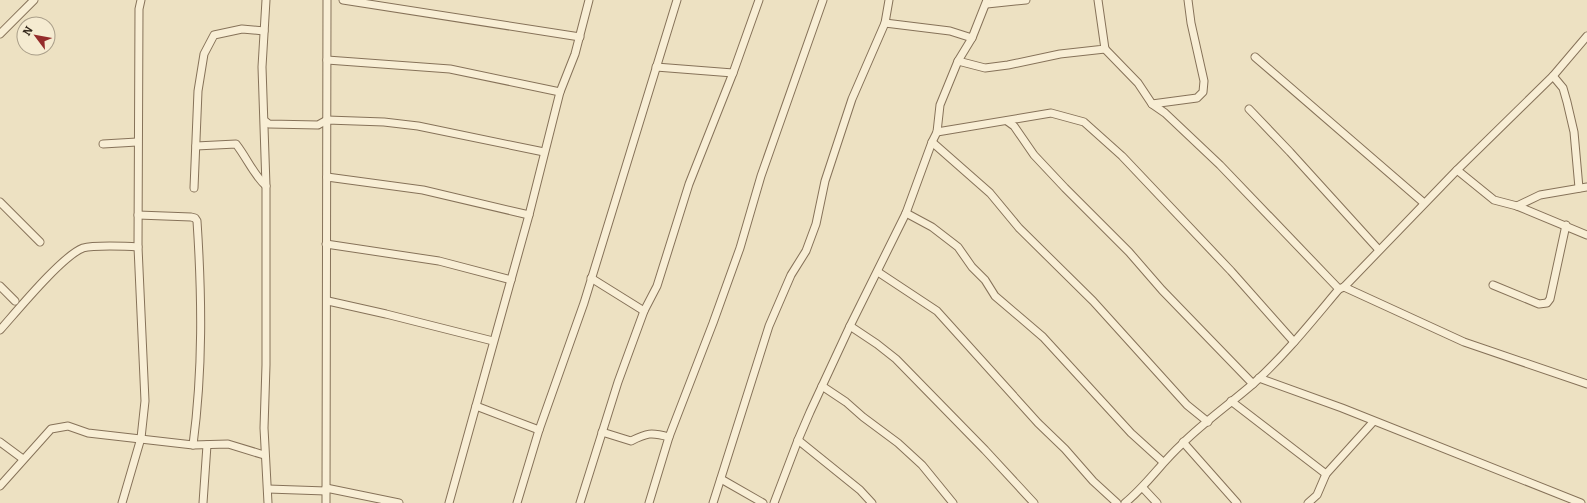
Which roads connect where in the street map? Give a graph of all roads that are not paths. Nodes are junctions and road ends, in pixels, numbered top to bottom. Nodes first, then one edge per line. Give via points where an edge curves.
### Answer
1 (34, 0) edge
2 (141, 0) edge
3 (266, 0) edge
4 (327, 0) edge
5 (343, 0) edge
6 (589, 0) edge
7 (677, 0) edge
8 (759, 0) edge
9 (823, 0) edge
10 (889, 0) edge
11 (1026, 0) edge
12 (1098, 0) edge
13 (1188, 0) edge
14 (987, 2) edge
15 (885, 23) junction
16 (264, 31) junction
17 (0, 34) edge
18 (1587, 36) edge
19 (580, 37) junction
20 (972, 38) junction
21 (1105, 48) junction
22 (1255, 57) dead end
23 (327, 60) junction
24 (958, 61) junction
25 (656, 68) junction
26 (733, 73) junction
27 (1553, 76) junction
28 (560, 92) junction
29 (1152, 104) junction
30 (1249, 110) dead end
31 (265, 120) junction
32 (327, 120) junction
33 (1007, 121) junction
34 (937, 132) junction
35 (137, 142) junction
36 (932, 142) junction
37 (103, 144) dead end
38 (196, 146) junction
39 (544, 152) junction
40 (1457, 170) junction
41 (327, 177) junction
42 (266, 186) junction
43 (194, 188) dead end
44 (1583, 188) edge
45 (0, 202) edge
46 (1424, 203) junction
47 (1517, 206) junction
48 (906, 213) junction
49 (138, 215) junction
50 (529, 215) junction
51 (1566, 226) junction
52 (1587, 235) edge
53 (40, 242) dead end
54 (326, 244) junction
55 (138, 246) junction
56 (1379, 250) junction
57 (878, 272) junction
58 (591, 278) junction
59 (511, 280) junction
60 (1493, 285) dead end
61 (0, 286) edge
62 (1342, 288) junction
63 (328, 301) junction
64 (15, 302) dead end
65 (644, 311) junction
66 (850, 326) junction
67 (0, 330) edge
68 (493, 341) junction
69 (1294, 342) junction
70 (1259, 378) junction
71 (1253, 384) junction
72 (1587, 384) edge
73 (822, 386) junction
74 (1231, 401) junction
75 (476, 406) junction
76 (1208, 422) junction
77 (1373, 422) junction
78 (539, 430) junction
79 (602, 432) junction
80 (669, 437) junction
81 (141, 438) junction
82 (798, 440) junction
83 (0, 442) edge
84 (1183, 442) junction
85 (207, 444) junction
86 (193, 445) junction
87 (264, 455) junction
88 (23, 459) junction
89 (1163, 462) junction
90 (1326, 474) junction
91 (721, 478) junction
92 (0, 486) edge
93 (268, 488) junction
94 (1143, 488) junction
95 (326, 490) junction
96 (122, 503) edge
97 (203, 503) edge
98 (268, 503) edge
99 (326, 503) edge
100 (399, 503) edge
101 (449, 503) edge
102 (517, 503) edge
103 (580, 503) edge
104 (649, 503) edge
105 (713, 503) edge
106 (763, 503) edge
107 (774, 503) edge
108 (872, 503) edge
109 (953, 503) edge
110 (1034, 503) edge
111 (1117, 503) edge
112 (1125, 503) edge
113 (1157, 503) edge
114 (1237, 503) edge
115 (1308, 503) edge
116 (1581, 503) edge

1 - 17 street
2 - 35 street
3 - 16 street
4 - 23 street
5 - 19 street
6 - 19 street
7 - 25 street
8 - 26 street
9 - 80 street via 761,176 734,263
10 - 15 street
11 - 14 street
12 - 21 street
13 - 29 street via 1204,81 1203,92 1198,98
14 - 20 street
15 - 20 street via 950,31
15 - 91 street via 852,99 806,251 791,275 769,326
16 - 31 street via 262,67
16 - 38 street via 242,29 214,35 204,54 200,77
18 - 27 street
19 - 28 street
20 - 24 street
21 - 24 street via 985,68
21 - 29 street via 1138,83
22 - 46 street
23 - 28 street via 450,69
23 - 32 street
24 - 34 street via 940,105
25 - 26 street
25 - 58 street
26 - 65 street via 689,184 657,286
27 - 40 street
27 - 44 street via 1563,88 1567,102
28 - 39 street
29 - 62 street via 1220,165
30 - 56 street
31 - 32 street via 269,124 318,125
31 - 42 street
32 - 39 street via 418,126
32 - 41 street
33 - 34 street
33 - 69 street via 1051,113 1084,122 1122,156
33 - 71 street via 1014,126 1034,155
34 - 36 street
35 - 37 street
35 - 49 street
36 - 48 street
36 - 76 street via 990,193 1019,228 1093,301 1187,405
38 - 42 street via 236,144 256,176
38 - 43 street
39 - 50 street
40 - 46 street
40 - 47 street via 1494,200
41 - 50 street via 423,190
41 - 54 street
42 - 87 street
44 - 47 street via 1540,195
45 - 53 street
46 - 56 street
47 - 51 street
48 - 57 street
48 - 89 street via 932,227 958,247 996,296 1043,337 1131,433
49 - 55 street
49 - 86 street via 191,217 197,221 202,327
50 - 59 street
51 - 52 street
51 - 60 street via 1547,303 1539,304
54 - 59 street via 439,261
54 - 63 street
55 - 67 street via 83,248 68,257
55 - 81 street via 145,402
56 - 62 street
57 - 66 street
57 - 111 street via 937,311 1038,423
58 - 65 street
58 - 78 street
59 - 68 street
61 - 64 street
62 - 69 street
62 - 72 street via 1464,342
63 - 68 street
63 - 95 street
65 - 79 street
66 - 73 street
66 - 110 street via 896,359 986,450
68 - 75 street
69 - 70 street
70 - 71 street
70 - 77 street
71 - 74 street
73 - 82 street
73 - 109 street via 898,442 922,465
74 - 76 street
74 - 90 street
75 - 78 street
75 - 101 street
76 - 84 street
77 - 90 street
77 - 116 street
78 - 102 street
79 - 80 street via 631,441 638,436 652,433
79 - 103 street
80 - 104 street
81 - 86 street
81 - 88 street via 88,433 68,426 52,429
81 - 96 street
82 - 107 street
82 - 108 street via 860,490
83 - 88 street
84 - 89 street
84 - 114 street
85 - 86 street
85 - 87 street via 228,444
85 - 97 street
87 - 93 street
88 - 92 street
89 - 94 street
90 - 115 street via 1317,494
91 - 105 street
91 - 106 street
93 - 95 street
93 - 98 street
94 - 112 street
94 - 113 street
95 - 99 street
95 - 100 street

